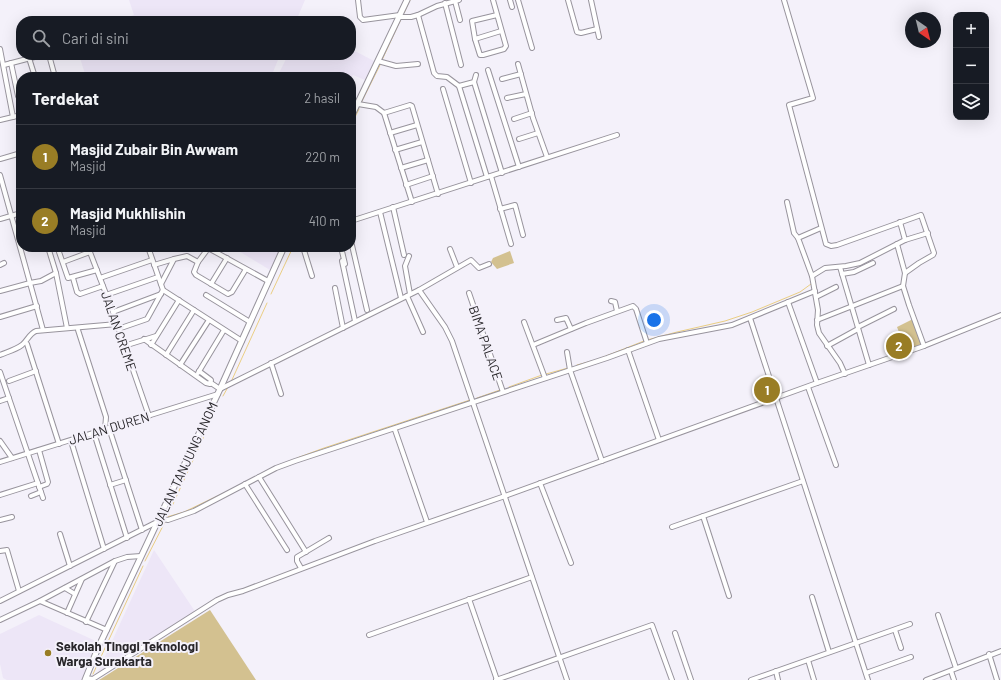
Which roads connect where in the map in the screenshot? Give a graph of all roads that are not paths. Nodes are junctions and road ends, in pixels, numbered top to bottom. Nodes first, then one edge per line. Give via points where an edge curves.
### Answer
1 (358, 0) edge
2 (407, 0) edge
3 (457, 0) edge
4 (493, 0) edge
5 (510, 0) edge
6 (518, 0) edge
7 (568, 0) edge
8 (591, 0) edge
9 (784, 0) edge
10 (445, 3) junction
11 (512, 8) dead end
12 (418, 15) junction
13 (497, 15) junction
14 (400, 16) junction
15 (460, 20) dead end
16 (597, 29) junction
17 (501, 31) junction
18 (599, 37) dead end
19 (475, 39) junction
20 (532, 48) dead end
21 (0, 49) edge
22 (22, 60) edge
23 (30, 60) edge
24 (50, 60) edge
25 (378, 61) junction
26 (11, 63) junction
27 (418, 64) dead end
28 (518, 64) dead end
29 (4, 65) junction
30 (461, 65) dead end
31 (488, 70) dead end
32 (33, 72) edge
33 (53, 72) edge
34 (521, 74) junction
35 (476, 75) dead end
36 (502, 79) dead end
37 (474, 82) junction
38 (459, 86) junction
39 (16, 87) edge
40 (443, 89) dead end
41 (526, 94) junction
42 (507, 98) dead end
43 (358, 104) junction
44 (356, 108) edge
45 (384, 113) junction
46 (532, 113) junction
47 (16, 116) edge
48 (13, 117) junction
49 (514, 119) dead end
50 (0, 120) edge
51 (417, 125) junction
52 (390, 133) junction
53 (538, 133) junction
54 (617, 135) dead end
55 (519, 139) dead end
56 (422, 142) junction
57 (395, 150) junction
58 (16, 154) edge
59 (547, 157) junction
60 (0, 159) edge
61 (428, 160) junction
62 (519, 167) junction
63 (400, 168) junction
64 (502, 173) junction
65 (0, 175) edge
66 (433, 176) junction
67 (489, 177) junction
68 (471, 182) junction
69 (406, 185) junction
70 (438, 194) junction
71 (412, 202) junction
72 (787, 202) dead end
73 (393, 207) junction
74 (500, 209) junction
75 (380, 212) junction
76 (16, 215) edge
77 (12, 216) junction
78 (0, 219) edge
79 (356, 219) edge
80 (900, 222) junction
81 (821, 228) junction
82 (16, 230) edge
83 (928, 233) junction
84 (523, 235) dead end
85 (798, 238) junction
86 (905, 240) junction
87 (511, 244) dead end
88 (897, 244) junction
89 (450, 250) dead end
90 (22, 252) edge
91 (50, 252) edge
92 (59, 252) edge
93 (90, 252) joint
94 (150, 252) edge
95 (206, 252) edge
96 (214, 252) edge
97 (282, 252) edge
98 (305, 252) edge
99 (342, 252) edge
100 (354, 252) edge
101 (404, 255) dead end
102 (409, 256) dead end
103 (227, 258) junction
104 (174, 259) junction
105 (63, 262) junction
106 (153, 262) junction
107 (198, 262) junction
108 (873, 263) dead end
109 (489, 264) dead end
110 (457, 267) junction
111 (840, 267) junction
112 (246, 269) junction
113 (97, 270) junction
114 (56, 273) junction
115 (905, 273) junction
116 (842, 274) junction
117 (312, 276) dead end
118 (812, 276) junction
119 (158, 277) junction
120 (72, 278) junction
121 (100, 278) junction
122 (268, 281) junction
123 (30, 283) junction
124 (161, 284) junction
125 (211, 284) junction
126 (103, 286) junction
127 (904, 286) junction
128 (836, 287) dead end
129 (336, 288) dead end
130 (419, 290) junction
131 (0, 291) edge
132 (815, 291) junction
133 (162, 292) junction
134 (470, 293) dead end
135 (106, 294) junction
136 (206, 295) dead end
137 (409, 295) junction
138 (816, 297) junction
139 (401, 298) junction
140 (179, 300) junction
141 (611, 301) dead end
142 (788, 302) junction
143 (37, 306) junction
144 (852, 306) junction
145 (894, 309) dead end
146 (194, 310) junction
147 (367, 310) dead end
148 (617, 311) junction
149 (113, 312) junction
150 (1001, 314) edge
151 (0, 317) edge
152 (750, 318) junction
153 (209, 320) junction
154 (557, 320) dead end
155 (817, 320) junction
156 (355, 321) junction
157 (250, 322) junction
158 (524, 322) dead end
159 (118, 327) junction
160 (67, 328) junction
161 (343, 328) junction
162 (858, 328) junction
163 (571, 329) junction
164 (43, 330) junction
165 (78, 330) dead end
166 (224, 330) junction
167 (423, 332) dead end
168 (156, 336) junction
169 (144, 339) junction
170 (242, 341) junction
171 (647, 341) junction
172 (27, 344) dead end
173 (151, 345) junction
174 (533, 345) junction
175 (124, 346) junction
176 (827, 346) junction
177 (924, 346) junction
178 (628, 350) junction
179 (567, 352) dead end
180 (0, 355) edge
181 (166, 355) junction
182 (271, 363) junction
183 (180, 365) junction
184 (869, 365) junction
185 (570, 370) junction
186 (36, 371) junction
187 (199, 371) junction
188 (0, 372) edge
189 (845, 374) junction
190 (196, 376) junction
191 (545, 378) junction
192 (10, 380) dead end
193 (211, 383) junction
194 (817, 383) junction
195 (808, 386) junction
196 (219, 392) junction
197 (503, 392) junction
198 (281, 394) dead end
199 (9, 398) junction
200 (776, 398) junction
201 (0, 401) edge
202 (473, 402) junction
203 (148, 416) junction
204 (107, 429) junction
205 (395, 430) dead end
206 (94, 433) junction
207 (659, 440) junction
208 (0, 441) edge
209 (71, 441) junction
210 (58, 444) junction
211 (39, 450) junction
212 (28, 454) junction
213 (12, 458) junction
214 (602, 461) junction
215 (0, 462) edge
216 (836, 465) dead end
217 (259, 477) junction
218 (126, 480) junction
219 (803, 481) junction
220 (540, 483) junction
221 (245, 484) junction
222 (38, 485) junction
223 (110, 485) junction
224 (41, 492) junction
225 (0, 495) edge
226 (31, 496) dead end
227 (505, 496) junction
228 (43, 498) dead end
229 (703, 516) junction
230 (12, 517) dead end
231 (0, 520) edge
232 (161, 521) junction
233 (427, 522) junction
234 (672, 527) dead end
235 (142, 530) junction
236 (60, 534) dead end
237 (127, 538) junction
238 (329, 538) dead end
239 (104, 549) junction
240 (287, 550) dead end
241 (0, 551) edge
242 (306, 552) junction
243 (141, 556) junction
244 (114, 561) junction
245 (571, 563) dead end
246 (70, 566) junction
247 (301, 568) junction
248 (532, 577) junction
249 (82, 579) junction
250 (65, 588) junction
251 (19, 591) junction
252 (75, 594) junction
253 (729, 596) dead end
254 (812, 597) dead end
255 (469, 600) junction
256 (0, 601) edge
257 (40, 601) junction
258 (67, 613) junction
259 (938, 615) dead end
260 (0, 620) edge
261 (86, 622) junction
262 (910, 624) dead end
263 (107, 630) junction
264 (895, 630) junction
265 (675, 633) dead end
266 (369, 635) dead end
267 (856, 643) junction
268 (901, 648) dead end
269 (1001, 651) edge
270 (829, 652) junction
271 (989, 654) junction
272 (560, 657) junction
273 (911, 657) dead end
274 (808, 660) junction
275 (956, 668) junction
276 (776, 671) junction
277 (951, 671) junction
278 (866, 673) junction
279 (86, 679) edge
280 (497, 680) edge
281 (567, 680) edge
282 (672, 680) edge
283 (691, 680) edge
284 (751, 680) edge
285 (778, 680) edge
286 (814, 680) edge
287 (868, 680) edge
288 (926, 680) edge
289 (954, 680) edge
290 (997, 680) edge

1 - 14 street via 360,17 363,20
2 - 14 main road
3 - 10 street
3 - 15 street
4 - 13 street
5 - 11 street
6 - 20 street
7 - 16 street via 577,32
8 - 16 street
9 - 81 street via 813,98 789,105
10 - 12 street
10 - 30 street
12 - 14 street
12 - 38 street via 434,73 447,77
13 - 17 street
13 - 19 street via 473,21
14 - 25 main road
16 - 18 street
17 - 19 street
17 - 19 street via 505,48 483,55 480,55
21 - 29 street
22 - 26 street
23 - 32 street
24 - 33 street
25 - 27 street via 396,66
25 - 43 main road
26 - 29 street
26 - 39 street
28 - 34 street
29 - 48 street
31 - 62 street
34 - 36 street
34 - 41 street
35 - 37 street
37 - 38 street
37 - 64 street
38 - 67 street
40 - 68 street
41 - 42 street
41 - 46 street
43 - 44 main road
43 - 45 street via 376,107
45 - 51 street via 411,105
45 - 52 street
46 - 49 street
46 - 53 street
47 - 48 street
48 - 50 street
51 - 52 street
51 - 56 street
52 - 57 street
53 - 55 street
53 - 59 street
54 - 59 street
56 - 57 street
56 - 61 street
57 - 63 street
58 - 60 street
59 - 62 street
61 - 63 street
61 - 66 street
62 - 64 street
63 - 69 street
64 - 67 street
65 - 77 street
66 - 69 street
66 - 70 street
67 - 68 street
67 - 74 street
68 - 70 street
69 - 71 street
70 - 71 street
71 - 73 street
72 - 85 street via 794,233
73 - 75 street
73 - 101 street
74 - 84 street via 515,205
74 - 87 street
75 - 79 street
75 - 139 street
76 - 77 street
77 - 78 street
77 - 82 street
80 - 81 street via 831,246 826,244
80 - 83 street via 921,214
80 - 86 street
81 - 85 street
83 - 86 street
83 - 115 street via 934,254
85 - 118 street
86 - 88 street
88 - 111 street via 860,263
88 - 115 street
89 - 110 street
90 - 123 street
91 - 114 street
92 - 105 street
93 - 105 street
93 - 113 street, JALAN CREME
94 - 106 street
95 - 107 street
96 - 103 street
97 - 122 main road, JALAN TANJUNG ANOM
98 - 117 street
99 - 156 street
100 - 147 street
102 - 137 street via 405,266
103 - 112 street
103 - 125 street
104 - 106 street
104 - 107 street via 187,256
104 - 124 street
105 - 120 street via 68,278
106 - 119 street
106 - 121 street
107 - 125 street via 194,274
108 - 116 street via 854,272
109 - 110 street, JALAN DUREN via 479,268 471,260
110 - 130 street, JALAN DUREN
111 - 116 street
111 - 118 street via 825,268
112 - 122 street
112 - 125 street via 230,294
113 - 120 street
113 - 121 street, JALAN CREME
114 - 123 street via 41,281
114 - 160 street
115 - 127 street
116 - 144 street
118 - 132 street
119 - 124 street
119 - 135 street
120 - 126 street via 80,294
121 - 126 street, JALAN CREME
122 - 157 main road, JALAN TANJUNG ANOM
123 - 131 street
123 - 143 street
124 - 133 street
126 - 135 street, JALAN CREME
127 - 144 street
127 - 177 street
128 - 138 street
129 - 161 street
130 - 137 street, JALAN DUREN
130 - 202 street via 449,334
132 - 138 street
132 - 142 street
133 - 140 street
133 - 149 street
133 - 159 street via 147,319
134 - 197 street, BIMA PALACE
135 - 149 street, JALAN CREME
136 - 157 street
137 - 139 street, JALAN DUREN
137 - 167 street
138 - 155 street
139 - 156 street, JALAN DUREN
140 - 146 street
140 - 168 street
141 - 148 street via 615,302
142 - 152 street
142 - 194 street
143 - 151 street
143 - 164 street
144 - 155 street
144 - 162 street
145 - 162 street
146 - 153 street
146 - 181 street
148 - 163 street
148 - 171 street via 635,306
149 - 159 street, JALAN CREME
150 - 177 street
152 - 171 street via 732,325
152 - 200 street
153 - 166 street
153 - 183 street
154 - 163 street via 566,318
155 - 176 street via 819,333
156 - 161 street, JALAN DUREN
157 - 170 main road, JALAN TANJUNG ANOM
158 - 174 street
159 - 160 street
159 - 175 street, JALAN CREME
160 - 164 street
161 - 182 street, JALAN DUREN
162 - 176 street
162 - 184 street
163 - 174 street
164 - 180 street via 30,334 20,346
165 - 204 street via 106,417
166 - 170 street
166 - 187 street
168 - 169 street
168 - 173 street
169 - 173 street
169 - 175 street
170 - 196 main road, JALAN TANJUNG ANOM
171 - 178 street
172 - 186 street
173 - 181 street
174 - 191 street
175 - 203 street, JALAN CREME
176 - 189 street
177 - 184 street
178 - 185 street
178 - 207 street
179 - 185 street
181 - 183 street
182 - 196 street, JALAN DUREN
182 - 198 street
183 - 190 street
184 - 189 street
185 - 191 street
185 - 214 street
186 - 192 street
186 - 210 street
187 - 190 street
187 - 193 street via 210,378
188 - 199 street
189 - 194 street
190 - 193 street via 208,384
191 - 197 street
193 - 196 street
194 - 195 street
195 - 200 street
195 - 216 street
196 - 203 street, JALAN DUREN
196 - 232 main road, JALAN TANJUNG ANOM
197 - 202 street
199 - 201 street
199 - 212 street
200 - 207 street
200 - 219 street
202 - 217 street via 295,461
202 - 227 street
203 - 204 street, JALAN DUREN
204 - 206 street, JALAN DUREN
204 - 218 street
205 - 233 street
206 - 209 street, JALAN DUREN
206 - 223 street
207 - 214 street
208 - 213 street
209 - 210 street, JALAN DUREN
209 - 239 street
210 - 211 street, JALAN DUREN
211 - 212 street, JALAN DUREN
211 - 222 street via 48,482
212 - 213 street, JALAN DUREN
212 - 222 street
213 - 215 street, JALAN DUREN
214 - 220 street
217 - 221 street
217 - 242 street
218 - 223 street
218 - 235 street
219 - 229 street
219 - 267 street
220 - 227 street
220 - 245 street
221 - 232 street via 194,511
221 - 240 street
222 - 224 street
222 - 225 street
223 - 237 street
224 - 226 street
224 - 228 street
227 - 233 street
227 - 248 street
229 - 234 street
229 - 253 street
230 - 231 street
232 - 235 street
232 - 243 main road, JALAN TANJUNG ANOM
233 - 247 street
235 - 237 street
236 - 246 street
237 - 239 street
238 - 242 street
239 - 246 street
241 - 251 street via 7,550
242 - 247 street via 296,559
243 - 244 street
243 - 263 main road, JALAN TANJUNG ANOM
244 - 249 street
244 - 261 street
246 - 251 street
247 - 279 street via 228,594 93,679
248 - 255 street
248 - 272 street
249 - 250 street
249 - 252 street
250 - 252 street
250 - 257 street
251 - 256 street
252 - 258 street
254 - 270 street
255 - 266 street
255 - 280 street
257 - 258 street
257 - 260 street
258 - 261 street
259 - 275 street
261 - 263 street
262 - 264 street
263 - 279 main road, JALAN TANJUNG ANOM
264 - 267 street
264 - 268 street
265 - 283 street
267 - 270 street
267 - 278 street
269 - 271 street
270 - 274 street
271 - 275 street
271 - 290 street
272 - 280 street
272 - 281 street
272 - 282 street via 652,625
273 - 278 street
274 - 276 street
274 - 286 street
275 - 277 street
276 - 284 street
276 - 285 street
277 - 288 street
277 - 289 street
278 - 287 street

